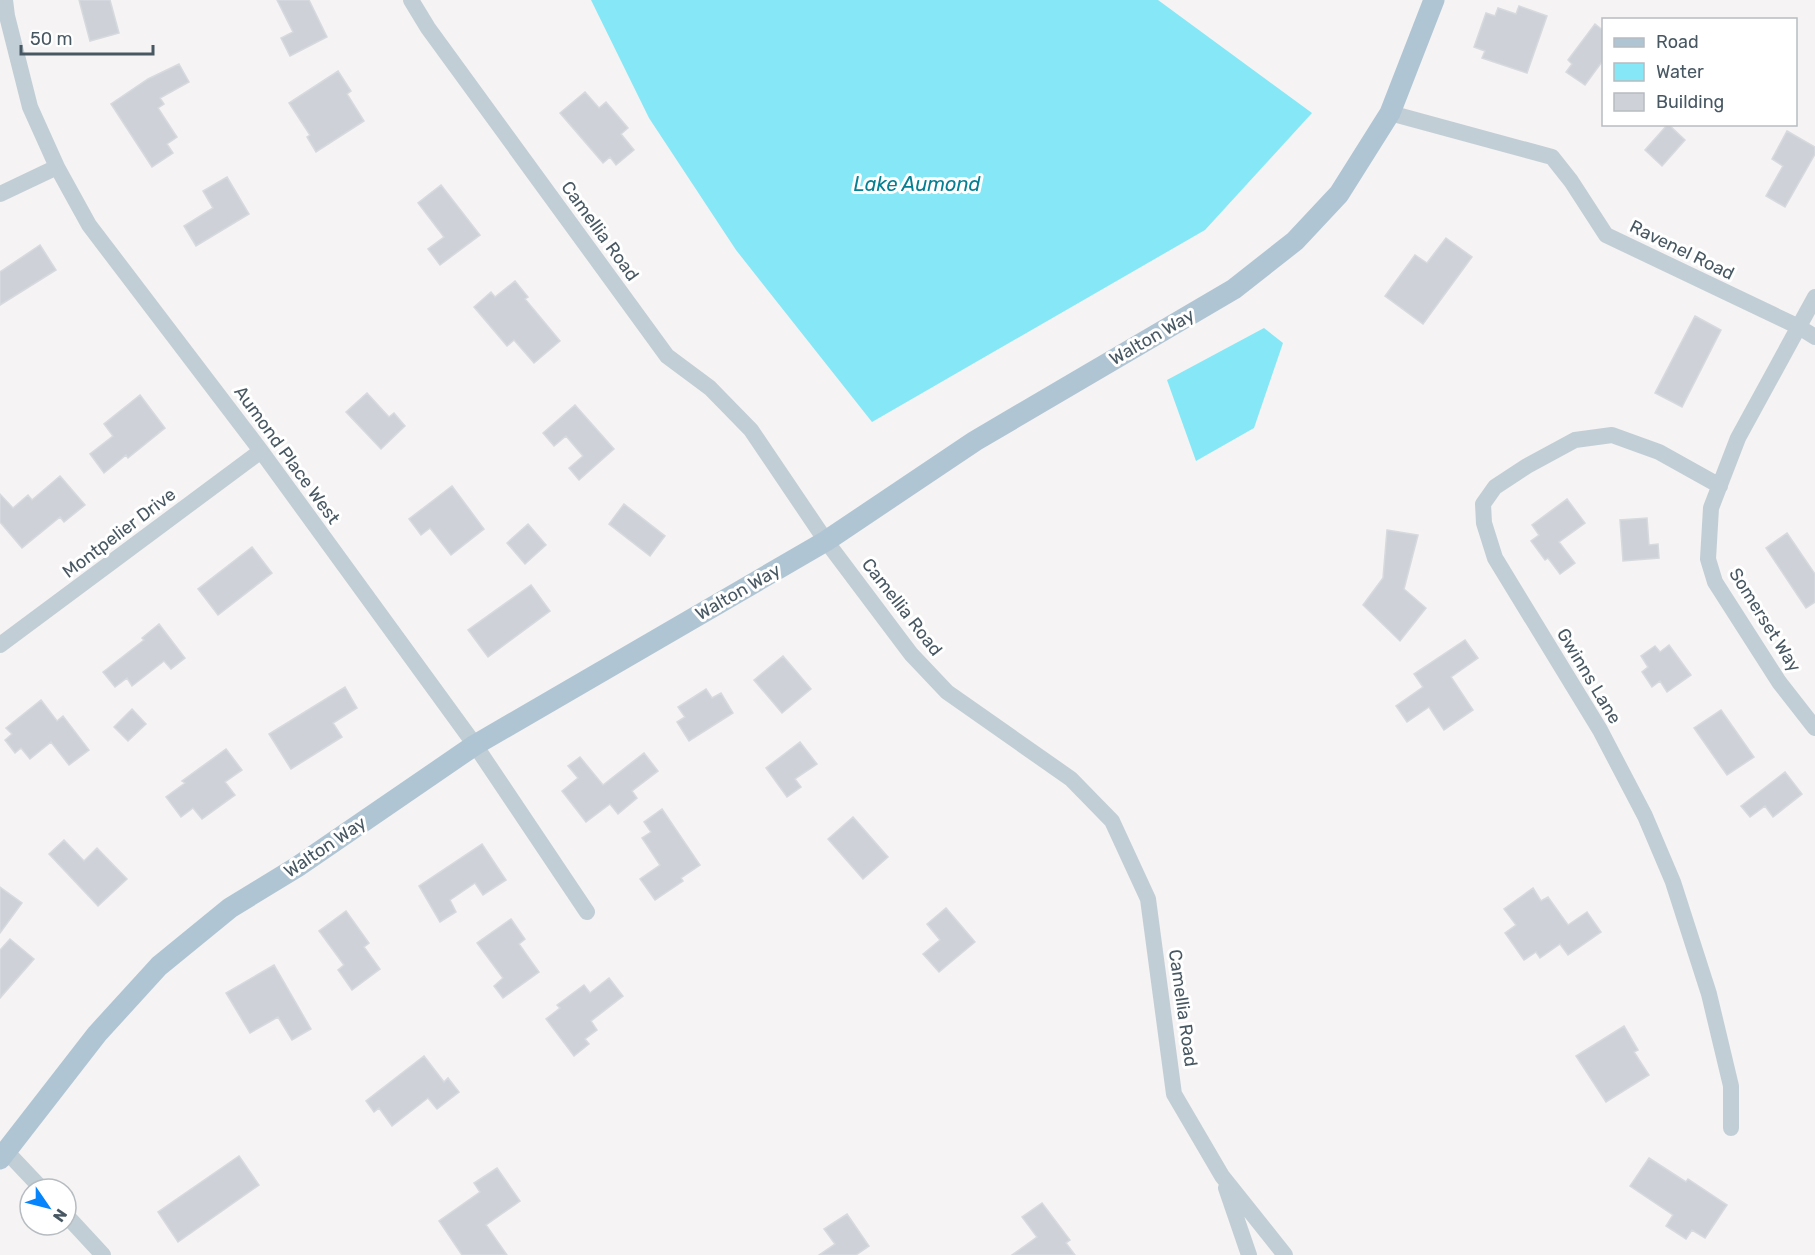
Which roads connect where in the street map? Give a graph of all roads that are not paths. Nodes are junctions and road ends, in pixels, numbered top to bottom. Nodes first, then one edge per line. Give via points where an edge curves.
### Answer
1 (4, 0) edge
2 (411, 0) edge
3 (1434, 0) edge
4 (1390, 113) junction
5 (57, 167) junction
6 (0, 194) edge
7 (1815, 297) edge
8 (1799, 327) junction
9 (1815, 337) edge
10 (261, 451) junction
11 (1720, 486) junction
12 (826, 541) junction
13 (0, 645) edge
14 (1815, 728) edge
15 (475, 745) junction
16 (587, 912) dead end
17 (1731, 1128) dead end
18 (3, 1154) edge
19 (1222, 1176) junction
20 (29, 1177) edge
21 (78, 1228) edge
22 (103, 1255) edge
23 (1249, 1255) edge
24 (1285, 1255) edge

1 - 5 street, Aumond Place West via 30,107
2 - 12 street, Camellia Road via 666,356 710,388 751,430
3 - 4 main road, Walton Way
4 - 8 street, Ravenel Road via 1552,157 1606,235
4 - 12 main road, Walton Way via 1338,194 1295,241 1233,289 975,441
5 - 6 street
5 - 10 street, Aumond Place West via 88,225
7 - 8 street, Somerset Way
8 - 9 street, Ravenel Road
8 - 11 street, Somerset Way via 1738,438
10 - 13 street, Montpelier Drive
10 - 15 street, Aumond Place West
11 - 14 street, Somerset Way via 1711,508 1708,559 1715,582 1779,682
11 - 17 street, Gwinns Lane via 1659,452 1612,435 1575,440 1495,487 1483,504 1484,523 1495,558 1600,730 1645,816 1673,882 1709,994 1731,1086
12 - 15 main road, Walton Way
12 - 19 street, Camellia Road via 911,654 947,692 1071,779 1112,821 1148,899 1174,1094
15 - 16 street, Aumond Place West
15 - 18 main road, Walton Way via 230,908 159,966 97,1034
18 - 20 street
19 - 23 street
19 - 24 street, Camellia Road
21 - 22 street

